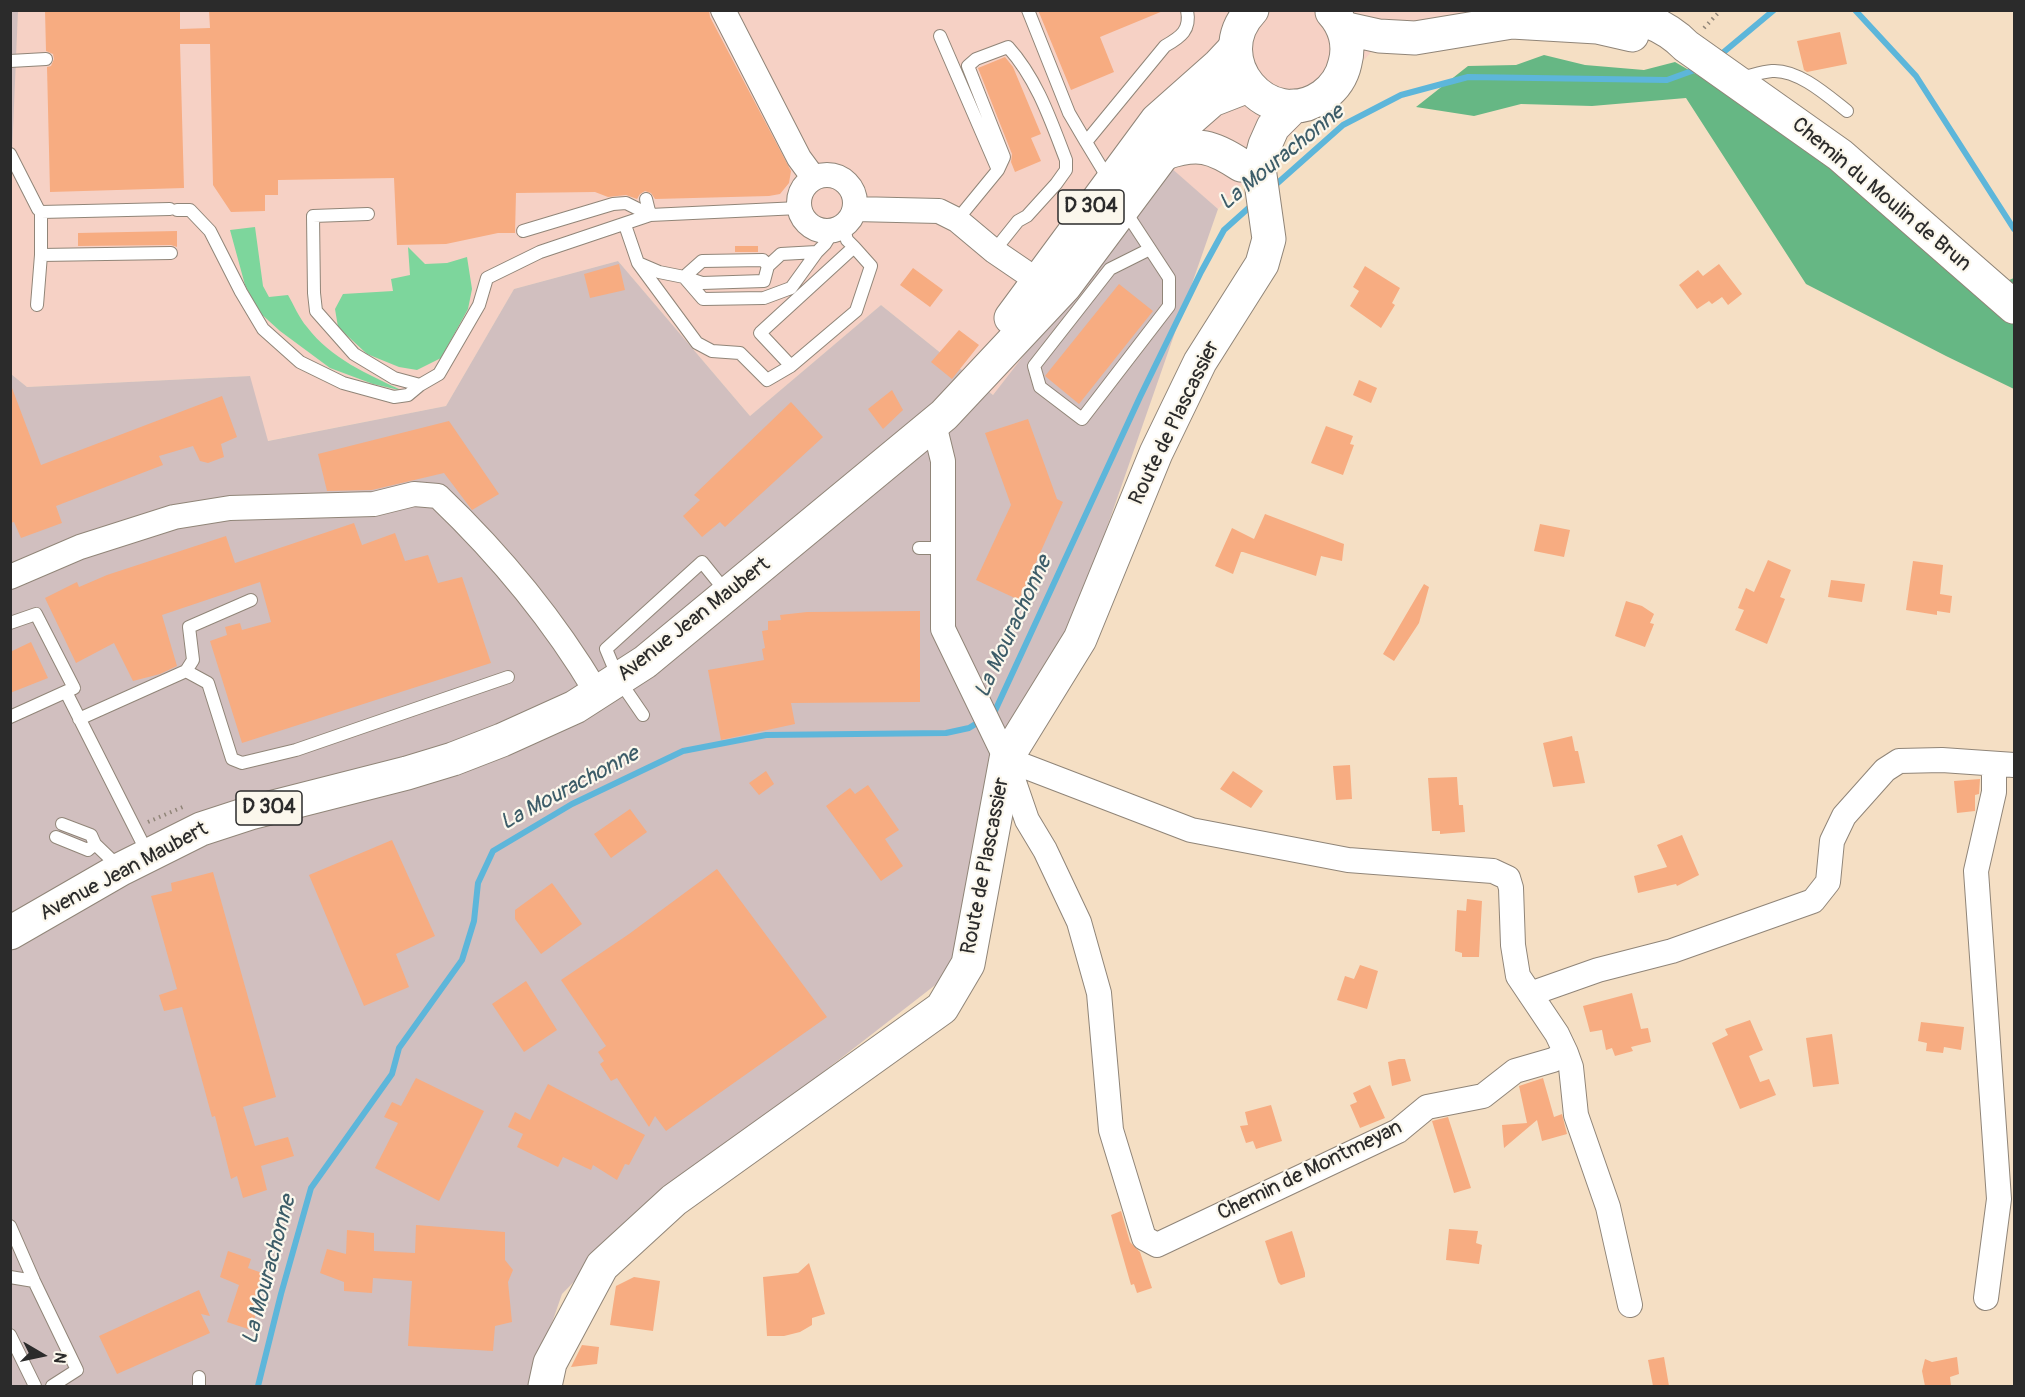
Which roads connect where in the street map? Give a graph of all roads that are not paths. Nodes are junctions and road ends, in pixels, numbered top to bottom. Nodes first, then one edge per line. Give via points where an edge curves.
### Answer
1 (723, 10) edge
2 (1028, 10) edge
3 (1187, 10) edge
4 (1545, 10) edge
5 (1638, 14) edge
6 (1337, 19) edge
7 (1601, 19) edge
8 (1512, 22) junction
9 (1239, 25) edge
10 (940, 36) dead end
11 (1415, 38) junction
12 (46, 59) dead end
13 (10, 61) edge
14 (1710, 62) junction
15 (1343, 72) junction
16 (1252, 89) junction
17 (1294, 106) junction
18 (1847, 111) dead end
19 (1086, 142) junction
20 (1165, 153) junction
21 (10, 154) edge
22 (998, 170) junction
23 (1248, 176) junction
24 (813, 177) junction
25 (1120, 196) junction
26 (646, 199) dead end
27 (799, 208) junction
28 (41, 212) junction
29 (368, 214) dead end
30 (650, 215) junction
31 (957, 220) junction
32 (625, 225) junction
33 (846, 228) junction
34 (523, 231) dead end
35 (1150, 249) junction
36 (994, 251) junction
37 (817, 252) junction
38 (171, 253) dead end
39 (41, 255) junction
40 (638, 263) junction
41 (768, 266) junction
42 (684, 277) junction
43 (1038, 281) junction
44 (37, 305) dead end
45 (2014, 307) edge
46 (791, 366) junction
47 (420, 385) junction
48 (971, 385) junction
49 (934, 424) junction
50 (919, 548) dead end
51 (942, 548) junction
52 (10, 577) edge
53 (252, 600) dead end
54 (10, 624) edge
55 (186, 671) junction
56 (508, 677) dead end
57 (608, 686) junction
58 (66, 692) junction
59 (644, 714) dead end
60 (10, 717) edge
61 (79, 719) junction
62 (1006, 759) junction
63 (2004, 764) edge
64 (62, 824) dead end
65 (56, 837) dead end
66 (95, 844) junction
67 (135, 862) junction
68 (10, 933) edge
69 (1530, 994) junction
70 (1566, 1053) junction
71 (10, 1226) edge
72 (10, 1277) edge
73 (34, 1281) junction
74 (1986, 1298) dead end
75 (1630, 1305) dead end
76 (10, 1335) edge
77 (35, 1386) edge
78 (52, 1386) edge
79 (545, 1386) edge

1 - 24 street via 799,158
2 - 19 lane via 1069,113
3 - 19 lane via 1188,26 1178,39 1165,46
4 - 8 street, Chemin du Moulin de Brun
5 - 7 street, Chemin du Moulin de Brun
5 - 14 street, Chemin du Moulin de Brun via 1676,35
6 - 11 street, Chemin du Moulin de Brun via 1379,36
6 - 15 street via 1347,50
7 - 8 street, Chemin du Moulin de Brun
7 - 14 street, Chemin du Moulin de Brun
8 - 11 street, Chemin du Moulin de Brun
9 - 16 street via 1239,68
9 - 25 street, Avenue Jean Maubert / D 304 via 1219,65 1157,120
10 - 22 lane
11 - 15 street, Chemin du Moulin de Brun
12 - 13 lane
14 - 18 lane via 1799,78
14 - 45 street, Chemin du Moulin de Brun via 1839,155
15 - 17 street via 1328,92
16 - 17 street via 1266,100
16 - 20 street, Avenue Jean Maubert / D 304 via 1236,89 1212,100 1188,121
16 - 23 street, Route de Plascassier
17 - 23 street, Route de Plascassier via 1273,127 1259,168
19 - 25 lane
20 - 23 street via 1186,146 1216,150
20 - 25 street, Avenue Jean Maubert / D 304
21 - 28 lane
22 - 31 lane
22 - 36 lane via 1004,157 968,66 1008,47 1040,94 1066,160 1066,170
23 - 62 street, Route de Plascassier via 1258,234 1269,239 1262,264 1200,362 1156,453 1080,639
24 - 27 street via 801,191
24 - 33 street via 823,174 843,178 854,193
25 - 35 lane
25 - 43 street, Avenue Jean Maubert / D 304
25 - 48 street, Avenue Jean Maubert / D 304 via 1065,286
26 - 30 lane
27 - 30 lane
27 - 33 street via 802,217 815,229
28 - 39 lane
28 - 47 lane via 190,210 210,231 263,329 300,362 344,382 394,397 408,395
29 - 47 lane via 313,216 316,311 354,354 394,378
30 - 32 lane
30 - 34 lane via 626,202
31 - 33 street via 932,210
31 - 36 street
32 - 40 lane
32 - 47 lane via 540,252 487,278 478,305 439,374
33 - 37 lane
33 - 46 lane via 871,266 856,311
33 - 46 lane via 760,333
35 - 35 lane via 1110,269 1034,366 1040,387 1082,419 1169,306 1170,278
36 - 43 street
37 - 41 lane via 780,254
37 - 42 lane via 791,288 764,298 703,299
38 - 39 lane
39 - 44 lane
40 - 42 lane
40 - 46 lane via 697,343 712,351 740,353 766,380
41 - 42 lane via 763,260 702,261
41 - 42 lane via 764,281 702,283
43 - 48 street, Avenue Jean Maubert / D 304 via 1004,327
48 - 49 street, Avenue Jean Maubert / D 304
49 - 51 street via 943,462
49 - 57 street, Avenue Jean Maubert / D 304 via 645,662
50 - 51 lane
51 - 62 street via 943,629
52 - 57 street via 80,547 174,517 230,508 374,504 414,494 438,496 518,579 572,651
53 - 55 lane via 189,627 193,660
54 - 58 lane via 36,614 74,688
55 - 56 lane via 207,683 232,759 242,763 296,750
55 - 61 lane
57 - 59 lane
57 - 67 street, Avenue Jean Maubert / D 304 via 545,722 453,759 250,813 201,829
58 - 60 lane
58 - 61 lane
61 - 67 lane
62 - 69 street via 1191,830 1348,860 1493,871 1508,878 1518,976
62 - 70 street, Chemin de Montmeyan via 1027,820 1079,922 1099,993 1111,1130 1144,1238 1157,1245 1398,1131 1427,1107 1483,1096 1515,1071
62 - 79 street, Route de Plascassier via 968,964 942,1008 674,1200 602,1266 550,1363
63 - 69 street via 1899,761 1885,770 1844,816 1832,842 1828,882 1813,901 1672,951 1598,970
63 - 74 street via 1976,871 1998,1199
64 - 66 lane via 91,835
65 - 66 lane via 88,850
66 - 67 lane
67 - 68 street, Avenue Jean Maubert / D 304
69 - 70 street
70 - 75 street via 1576,1115 1608,1207
71 - 73 lane
72 - 73 lane
73 - 78 lane via 77,1370
76 - 77 lane

